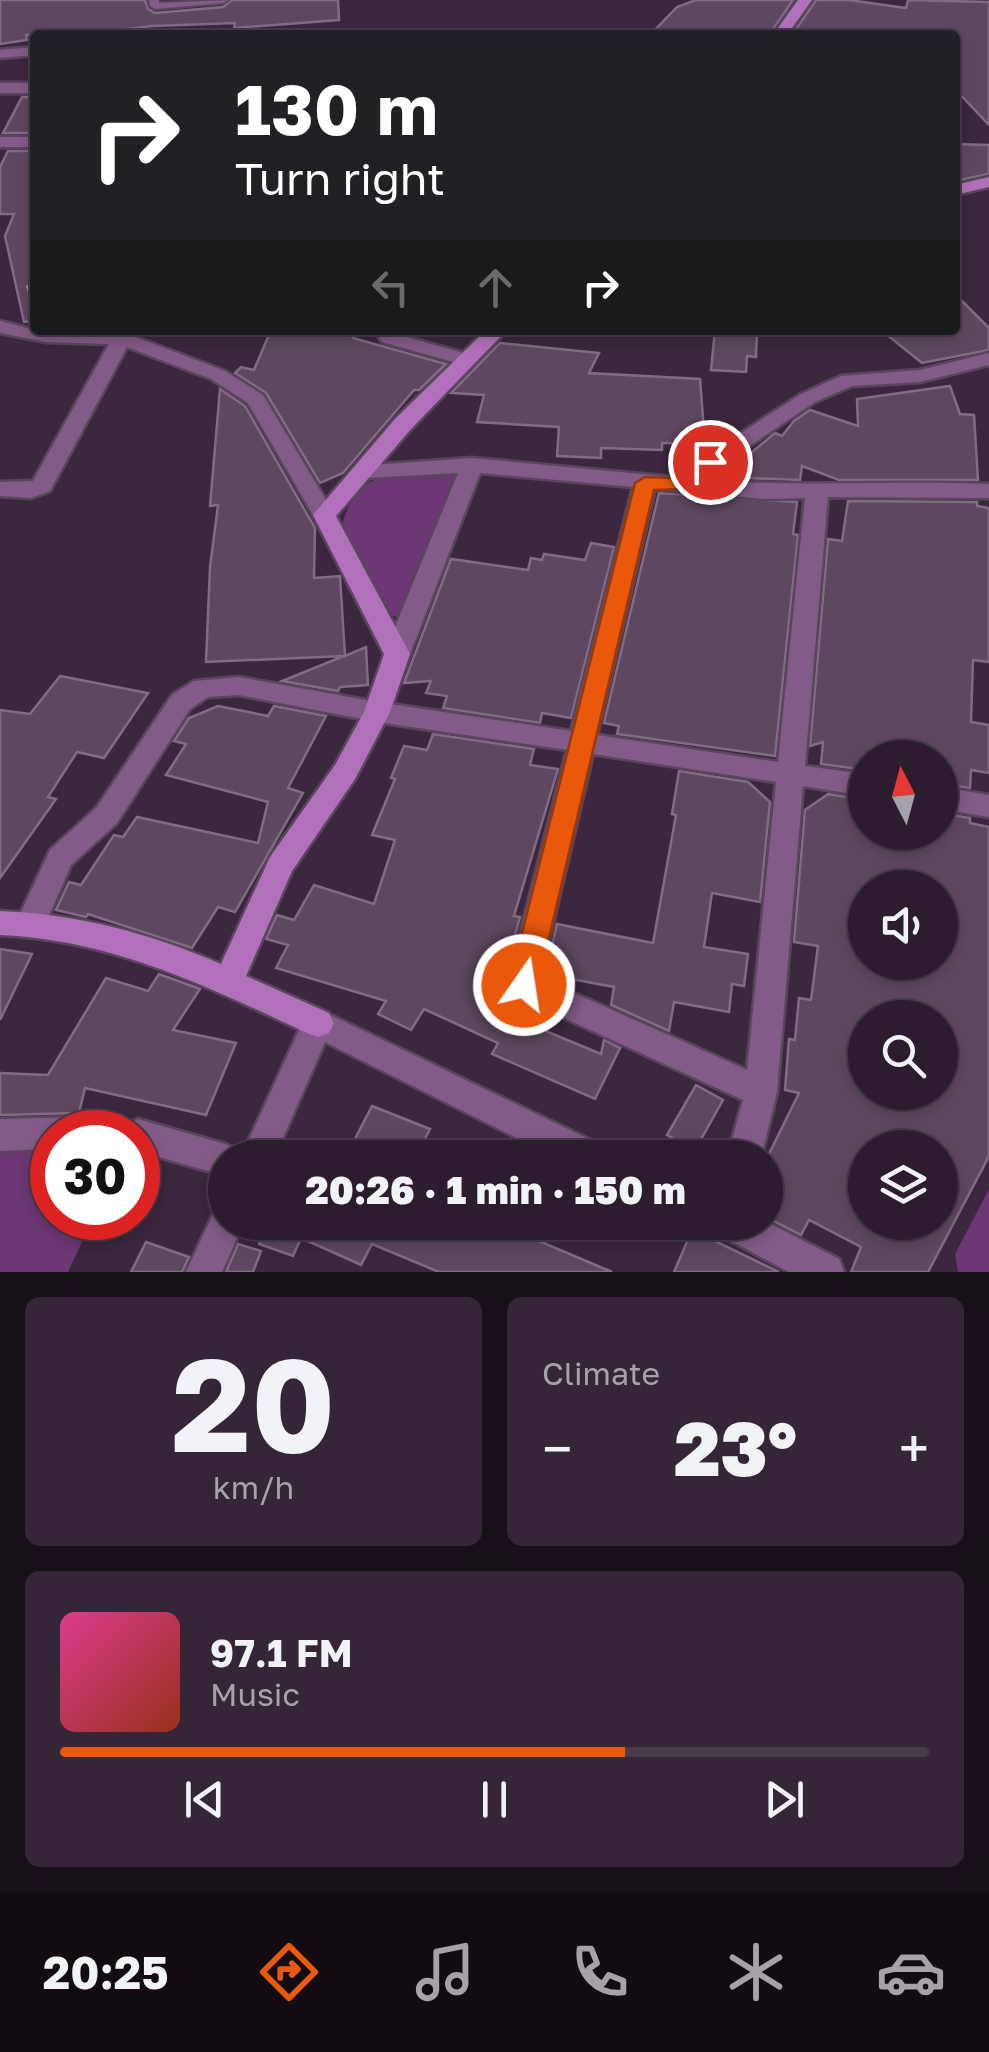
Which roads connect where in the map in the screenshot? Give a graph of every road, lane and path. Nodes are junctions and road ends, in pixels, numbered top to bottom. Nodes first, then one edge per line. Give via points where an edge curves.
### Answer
1 (154, 0) edge
2 (223, 0) edge
3 (806, 0) edge
4 (784, 30) edge
5 (30, 51) edge
6 (3, 54) edge
7 (0, 78) edge
8 (0, 88) edge
9 (30, 88) edge
10 (0, 142) edge
11 (30, 142) edge
12 (989, 182) edge
13 (960, 189) edge
14 (0, 328) edge
15 (30, 333) edge
16 (40, 335) edge
17 (84, 335) edge
18 (122, 335) edge
19 (125, 335) edge
20 (490, 335) edge
21 (389, 338) dead end
22 (464, 359) junction
23 (989, 359) edge
24 (472, 465) junction
25 (365, 471) junction
26 (645, 483) junction
27 (678, 484) junction
28 (0, 489) edge
29 (989, 491) edge
30 (817, 494) junction
31 (324, 516) junction
32 (397, 654) junction
33 (377, 712) junction
34 (580, 742) junction
35 (790, 772) junction
36 (848, 782) edge
37 (958, 801) edge
38 (989, 806) edge
39 (15, 923) edge
40 (228, 982) junction
41 (318, 1024) junction
42 (761, 1092) junction
43 (30, 1133) edge
44 (0, 1134) edge
45 (265, 1140) edge
46 (555, 1140) edge
47 (749, 1140) edge
48 (160, 1142) edge
49 (208, 1155) edge
50 (219, 1240) edge
51 (765, 1240) edge
52 (204, 1272) edge
53 (826, 1272) edge

1 - 2 lane via 155,6
3 - 4 street
5 - 6 street
6 - 7 street
8 - 9 street
10 - 11 street
12 - 13 street
14 - 15 street
16 - 17 street
18 - 28 street via 42,486
19 - 31 street via 256,399
20 - 22 street
21 - 22 street
22 - 25 street
23 - 27 street via 920,376 848,380 808,398
24 - 25 street
24 - 26 street
24 - 32 street
25 - 31 street
26 - 27 street
26 - 34 street
27 - 30 street
29 - 30 street
30 - 35 street
31 - 32 street
32 - 33 street
33 - 34 street
33 - 39 street via 239,686 203,688 181,702 108,815 60,858
33 - 40 street via 346,772 280,865
34 - 35 street
34 - 42 street via 524,985
35 - 36 street
35 - 42 street
37 - 38 street
39 - 40 street via 91,931
40 - 41 street
41 - 45 street
41 - 46 street
42 - 47 street
43 - 44 street
48 - 49 street
50 - 52 street
51 - 53 street

